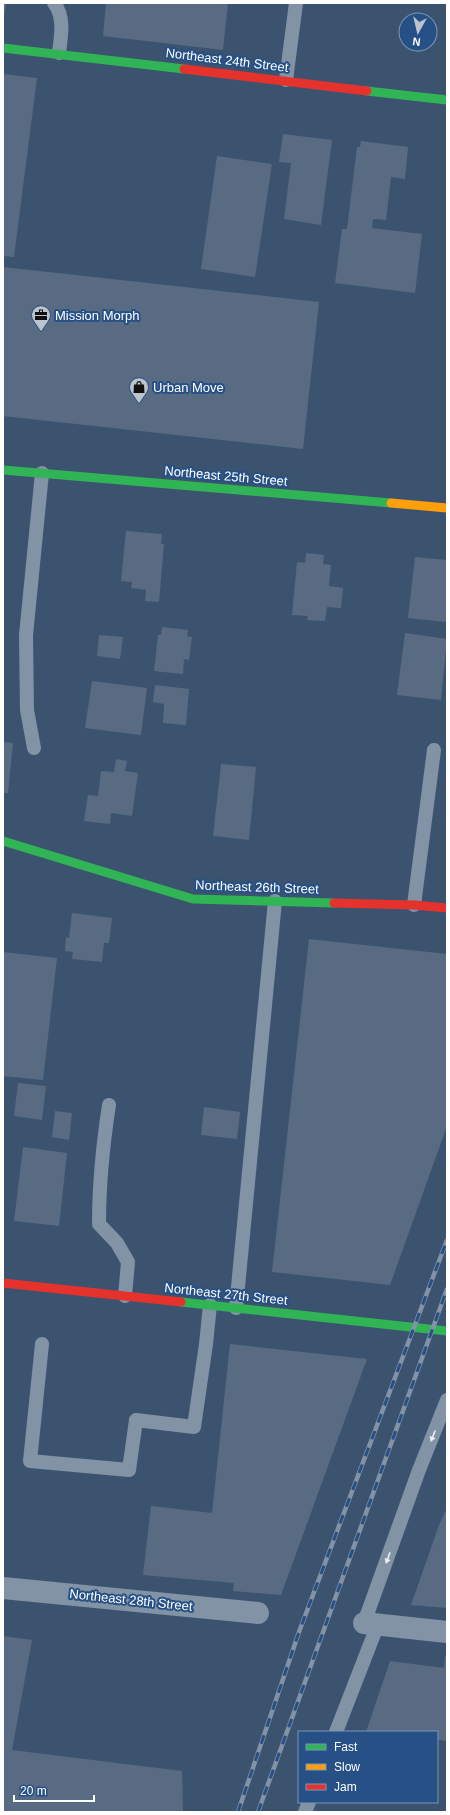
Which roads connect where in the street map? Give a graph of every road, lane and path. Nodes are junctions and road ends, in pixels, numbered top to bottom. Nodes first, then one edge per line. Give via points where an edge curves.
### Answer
1 (54, 3) edge
2 (296, 3) edge
3 (3, 48) edge
4 (59, 53) junction
5 (286, 80) junction
6 (447, 100) edge
7 (3, 470) edge
8 (42, 473) junction
9 (447, 508) edge
10 (34, 748) dead end
11 (434, 750) dead end
12 (3, 841) edge
13 (275, 901) junction
14 (414, 905) junction
15 (447, 908) edge
16 (109, 1105) dead end
17 (3, 1283) edge
18 (125, 1296) junction
19 (210, 1305) junction
20 (236, 1308) junction
21 (447, 1331) edge
22 (42, 1344) dead end
23 (447, 1400) edge
24 (3, 1588) edge
25 (258, 1613) dead end
26 (371, 1624) junction
27 (447, 1632) edge
28 (336, 1731) edge

1 - 4 lane via 58,9 62,29
2 - 5 lane
3 - 4 street, Northeast 24th Street
4 - 5 street, Northeast 24th Street
5 - 6 street, Northeast 24th Street
7 - 8 street, Northeast 25th Street
8 - 9 street, Northeast 25th Street
8 - 10 lane via 26,634 27,710
11 - 14 lane
12 - 13 street, Northeast 26th Street via 193,899
13 - 14 street, Northeast 26th Street
13 - 20 lane
14 - 15 street, Northeast 26th Street
16 - 18 lane via 99,1198 99,1224 117,1243 128,1262
17 - 18 street, Northeast 27th Street
18 - 19 street, Northeast 27th Street
19 - 20 street, Northeast 27th Street
19 - 22 lane via 194,1427 136,1420 129,1470 30,1461
20 - 21 street, Northeast 27th Street
23 -> 26 lane via 419,1470
24 - 25 street, Northeast 28th Street
26 - 27 street
26 - 28 lane

